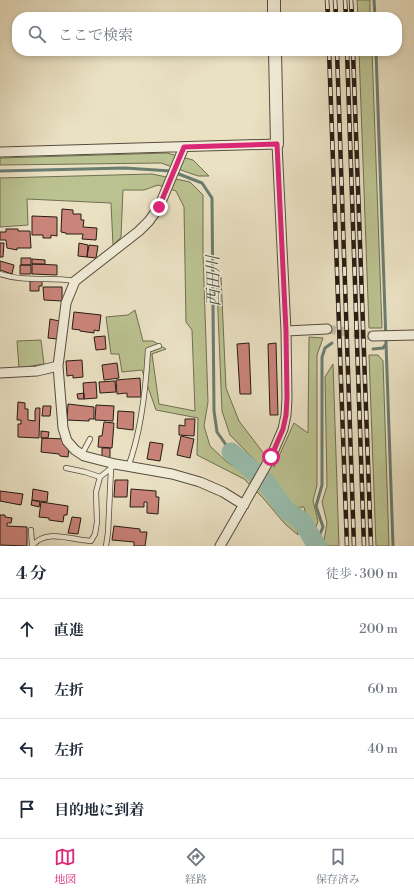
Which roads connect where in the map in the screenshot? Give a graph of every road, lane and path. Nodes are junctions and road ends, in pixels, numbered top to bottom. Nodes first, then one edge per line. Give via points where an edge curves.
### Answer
1 (274, 0) edge
2 (274, 12) edge
3 (275, 56) edge
4 (277, 144) junction
5 (183, 151) junction
6 (0, 152) edge
7 (0, 274) edge
8 (75, 281) junction
9 (327, 330) tunnel mouth
10 (286, 331) junction
11 (414, 335) edge
12 (376, 336) tunnel mouth
13 (159, 346) dead end
14 (58, 366) junction
15 (0, 373) edge
16 (90, 439) dead end
17 (82, 454) junction
18 (113, 466) junction
19 (128, 467) junction
20 (66, 468) dead end
21 (100, 477) junction
22 (244, 505) junction
23 (31, 530) dead end
24 (32, 546) edge
25 (106, 546) edge
26 (220, 546) edge

1 - 2 street
3 - 4 street
4 - 5 street
4 - 10 street
5 - 6 street
5 - 8 street via 159,207 148,222
7 - 8 lane via 12,278 61,278
8 - 14 street via 66,303
9 - 10 street
10 - 22 street via 287,398 283,429 271,457
11 - 12 street
13 - 19 lane via 148,350 144,397 134,452
14 - 15 street via 38,371
14 - 17 street via 63,428 67,441
16 - 17 lane
17 - 18 street
18 - 19 street
18 - 21 lane
18 - 25 lane
19 - 22 street via 172,474 200,482
20 - 21 lane
21 - 24 lane via 96,492 97,522 91,541 55,535 39,539
22 - 26 street
23 - 24 lane

